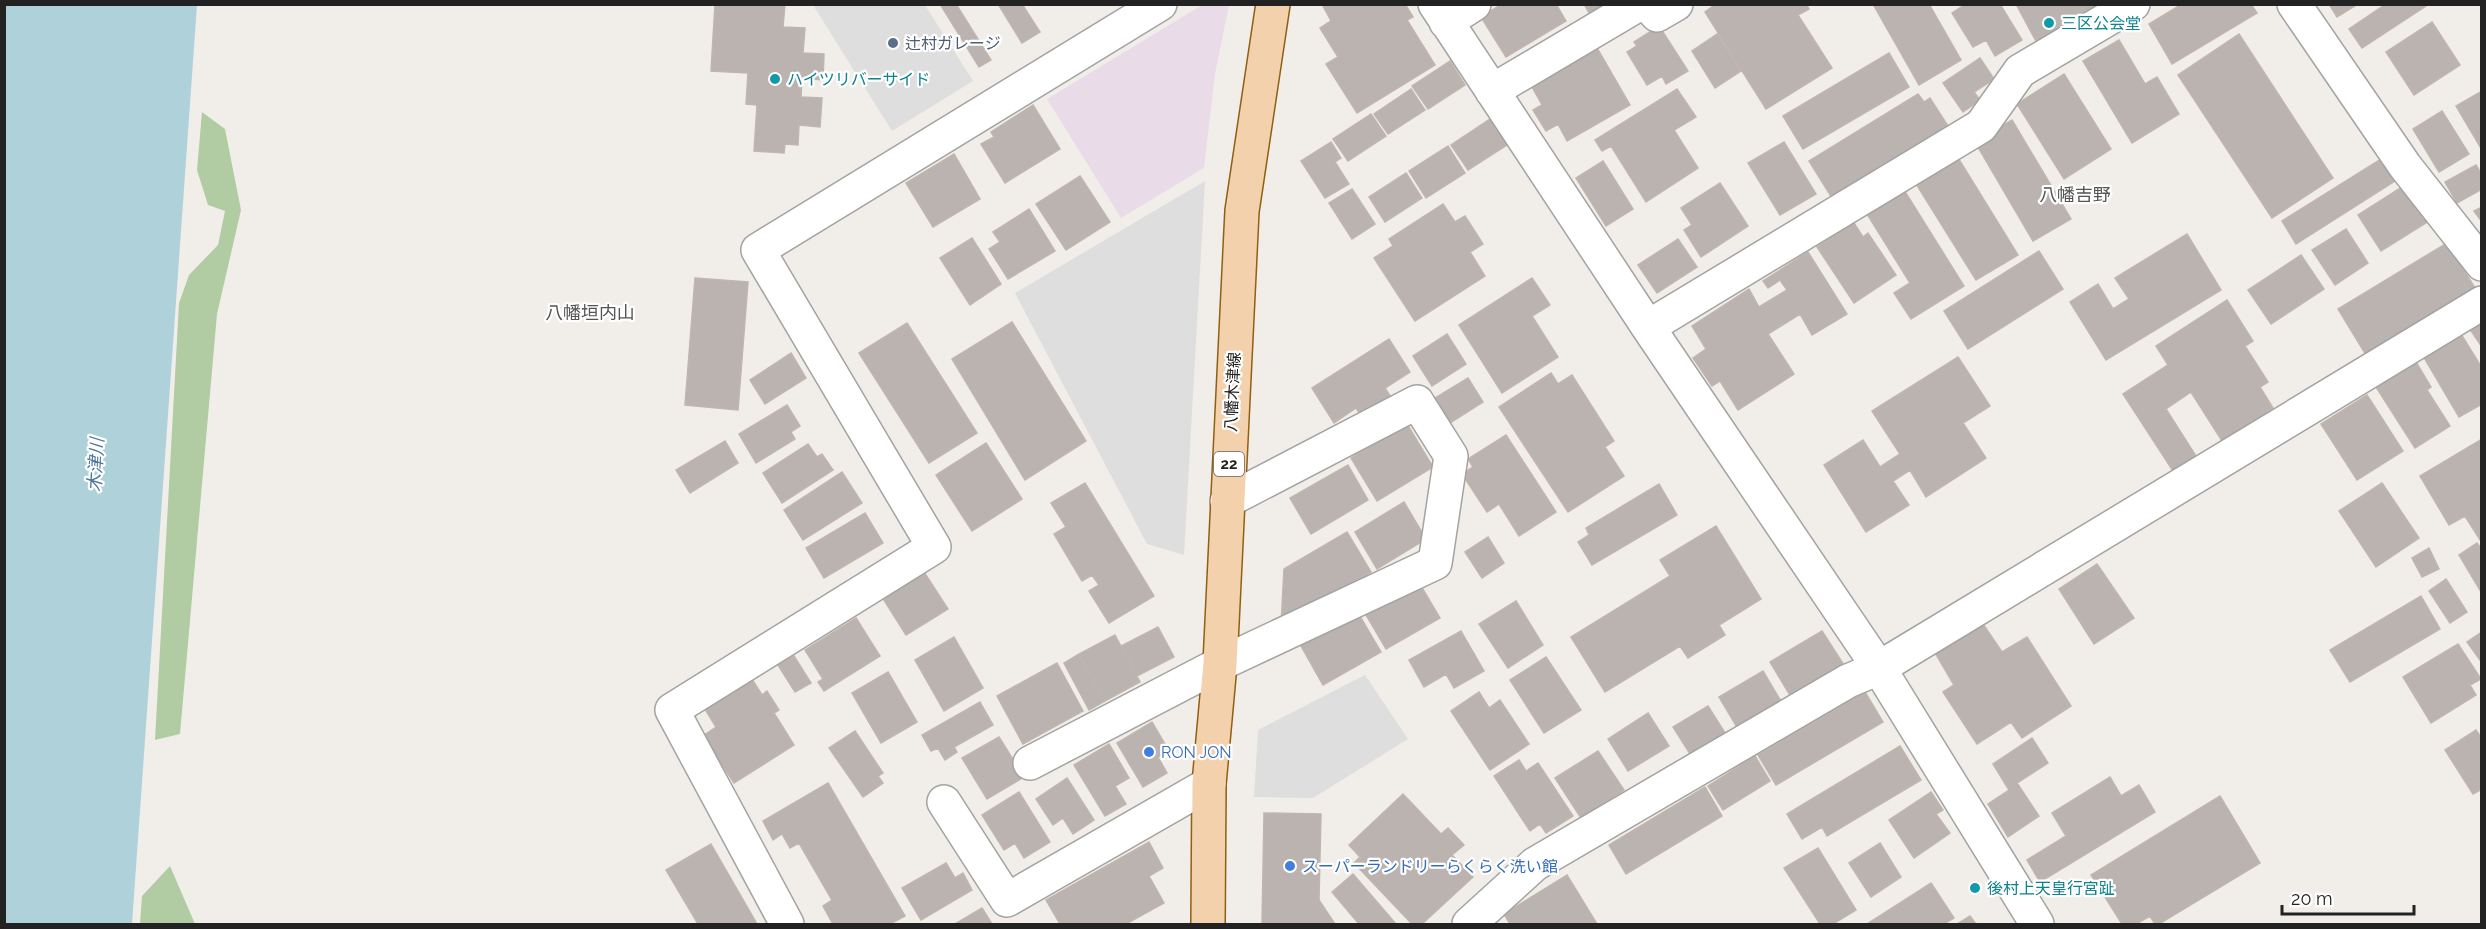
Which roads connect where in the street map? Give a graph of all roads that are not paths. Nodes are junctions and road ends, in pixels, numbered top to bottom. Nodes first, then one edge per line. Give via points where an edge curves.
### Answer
1 (1160, 4) edge
2 (1273, 4) edge
3 (1474, 4) edge
4 (1639, 4) edge
5 (1647, 4) edge
6 (1676, 4) edge
7 (2133, 4) edge
8 (2294, 4) edge
9 (1441, 13) edge
10 (1492, 91) junction
11 (2481, 264) edge
12 (2481, 303) edge
13 (1648, 327) junction
14 (1227, 501) junction
15 (1220, 664) junction
16 (1879, 668) junction
17 (1030, 763) dead end
18 (1209, 784) junction
19 (944, 802) dead end
20 (787, 924) edge
21 (1208, 924) edge
22 (1469, 924) edge
23 (2037, 924) edge

1 - 20 street via 758,250 934,547 672,710
2 - 14 main road, 八幡木津線 / 22 via 1242,212
3 - 9 street
4 - 10 street
5 - 6 street via 1657,15
7 - 13 street via 2020,71 1981,126
8 - 11 street via 2404,166
9 - 10 street
10 - 13 street
12 - 16 street
13 - 16 street
14 - 15 main road, 八幡木津線 / 22
14 - 15 street via 1417,402 1451,456 1435,563
15 - 17 street
15 - 18 main road, 八幡木津線 / 22
16 - 22 street via 1848,681 1535,864
16 - 23 street
18 - 19 street via 1007,900
18 - 21 main road, 八幡木津線 / 22

